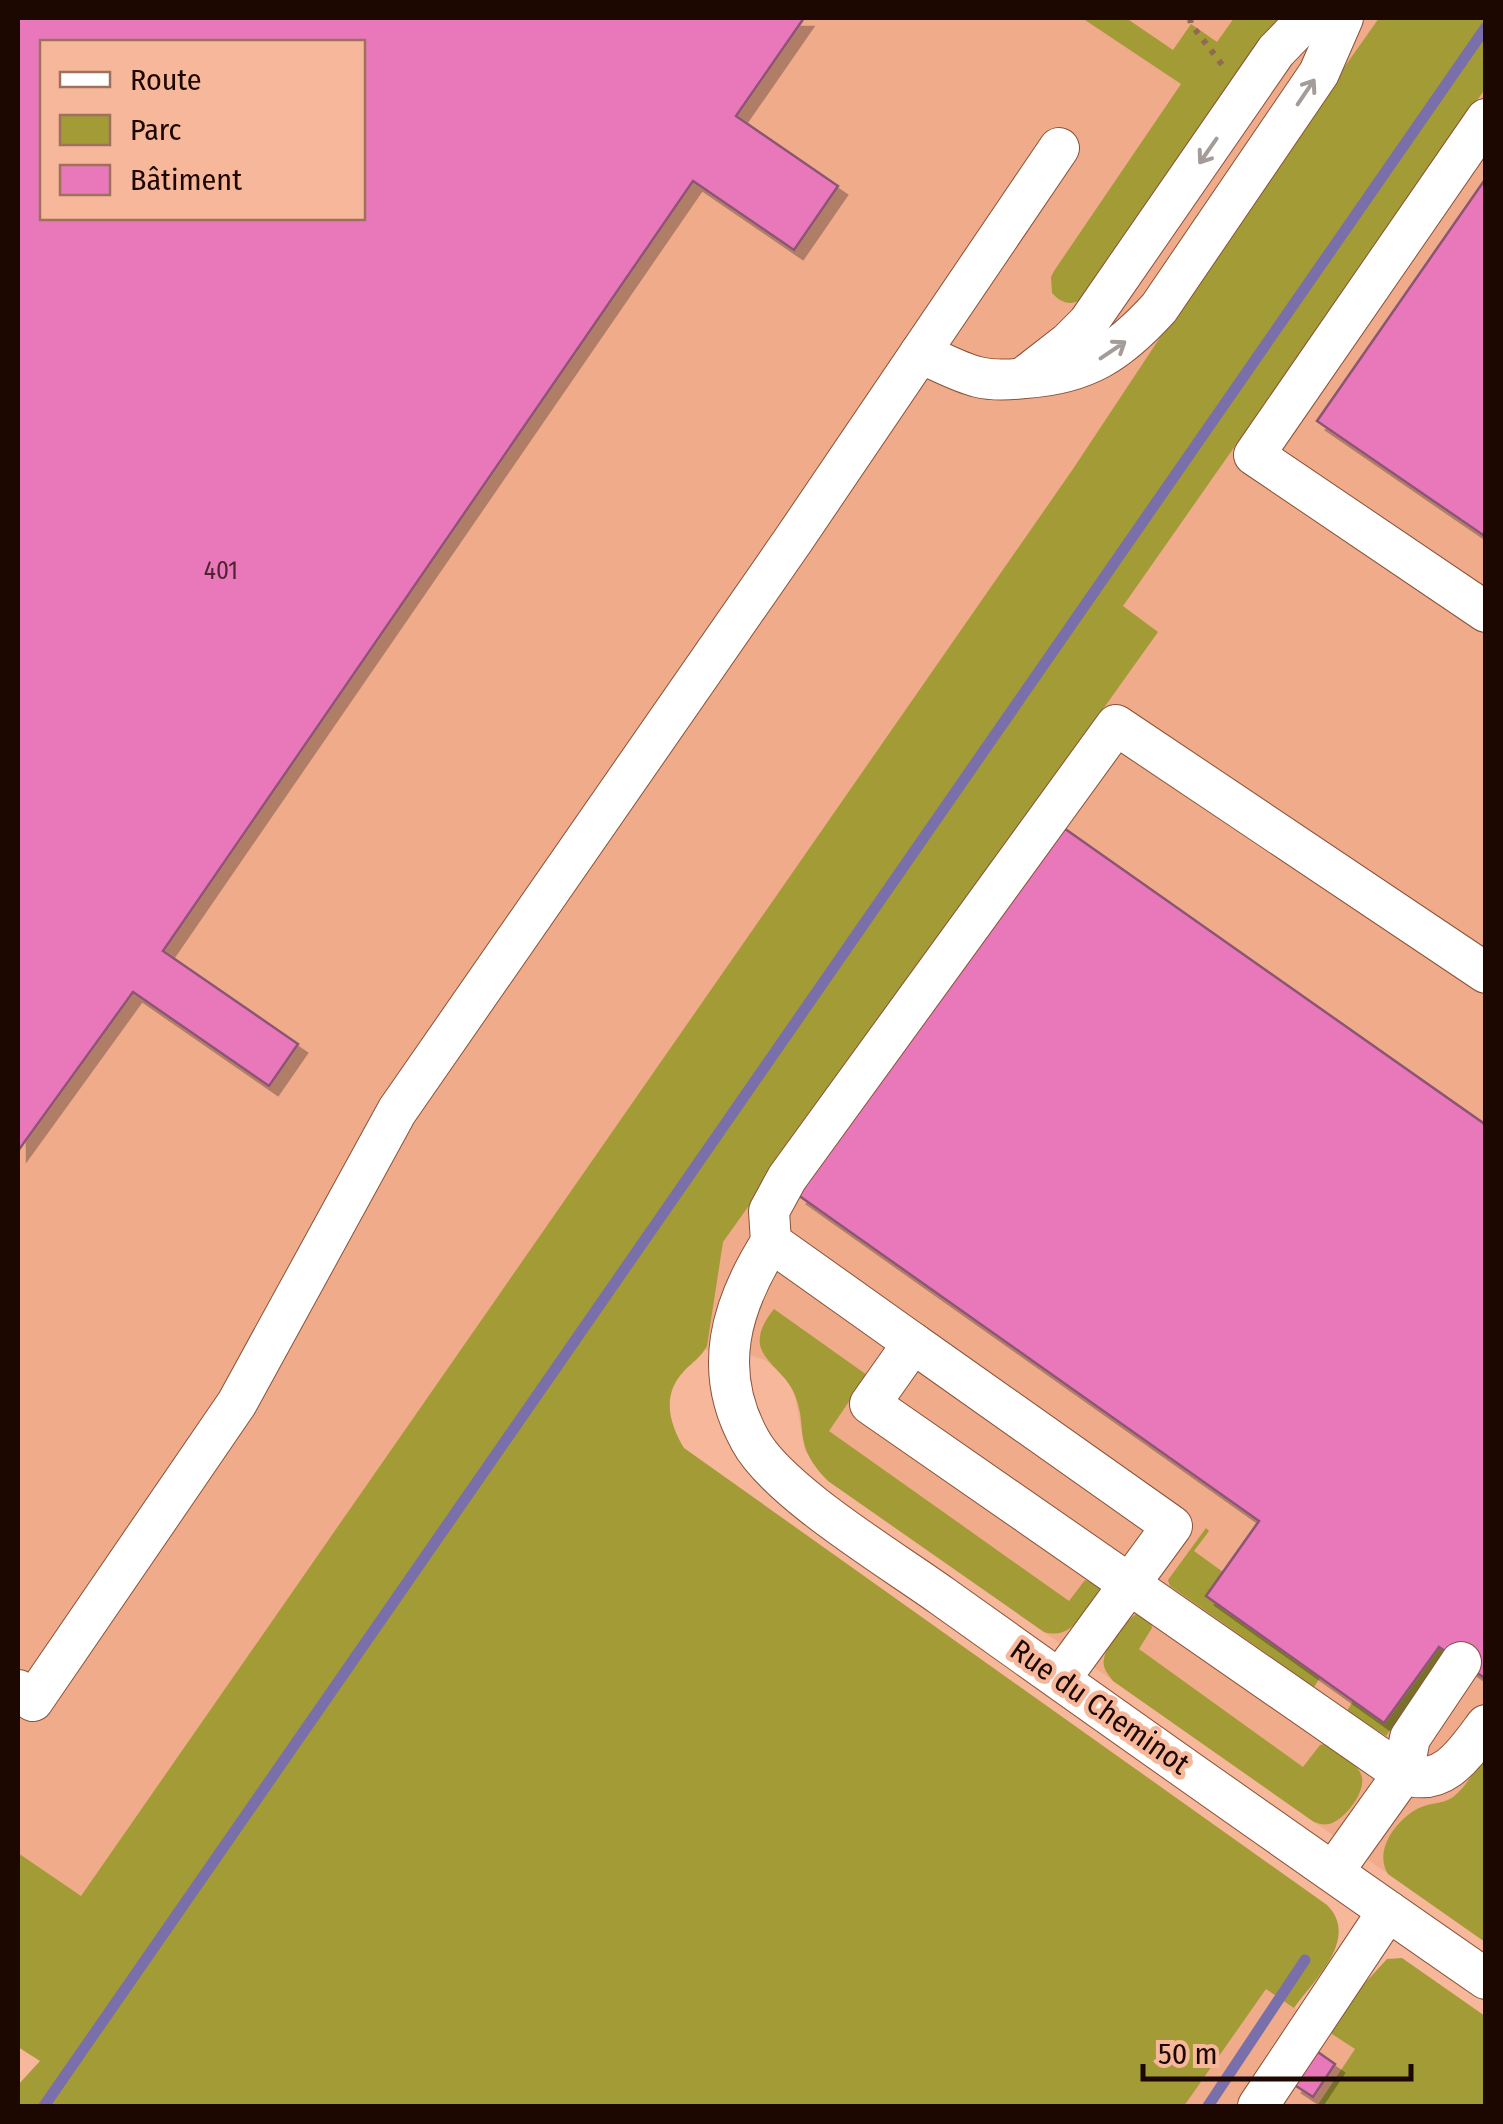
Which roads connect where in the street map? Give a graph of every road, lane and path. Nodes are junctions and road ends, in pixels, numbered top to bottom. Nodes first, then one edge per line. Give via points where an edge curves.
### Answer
1 (1190, 18) edge
2 (1308, 18) edge
3 (1343, 18) edge
4 (1234, 81) dead end
5 (1486, 119) edge
6 (1059, 148) dead end
7 (920, 353) junction
8 (1021, 379) junction
9 (1486, 612) edge
10 (1486, 974) edge
11 (772, 1242) junction
12 (913, 1343) junction
13 (1130, 1584) junction
14 (1461, 1662) dead end
15 (1060, 1680) junction
16 (18, 1690) edge
17 (1486, 1725) edge
18 (1402, 1774) junction
19 (1332, 1872) junction
20 (1388, 1912) junction
21 (1486, 1979) edge
22 (1258, 2106) edge

1 - 4 path
2 -> 8 street via 1276,52 1088,324
8 -> 3 street via 1087,366 1150,318 1318,74
5 - 9 street via 1254,455
6 - 7 street
7 - 8 street via 980,378
7 - 16 street via 396,1111 238,1403 33,1701
10 - 11 street via 1116,725 787,1178 769,1211
11 - 12 street
11 - 15 street, Rue du Cheminot via 750,1276 731,1338 728,1382 750,1442 782,1479
12 - 13 street via 1172,1526
12 - 13 street via 870,1404
13 - 15 street
13 - 18 street
14 - 18 street via 1410,1738
15 - 19 street, Rue du Cheminot
17 - 18 street via 1443,1773 1424,1779
18 - 19 street
19 - 20 street, Rue du Cheminot
20 - 21 street, Rue du Cheminot
20 - 22 street

